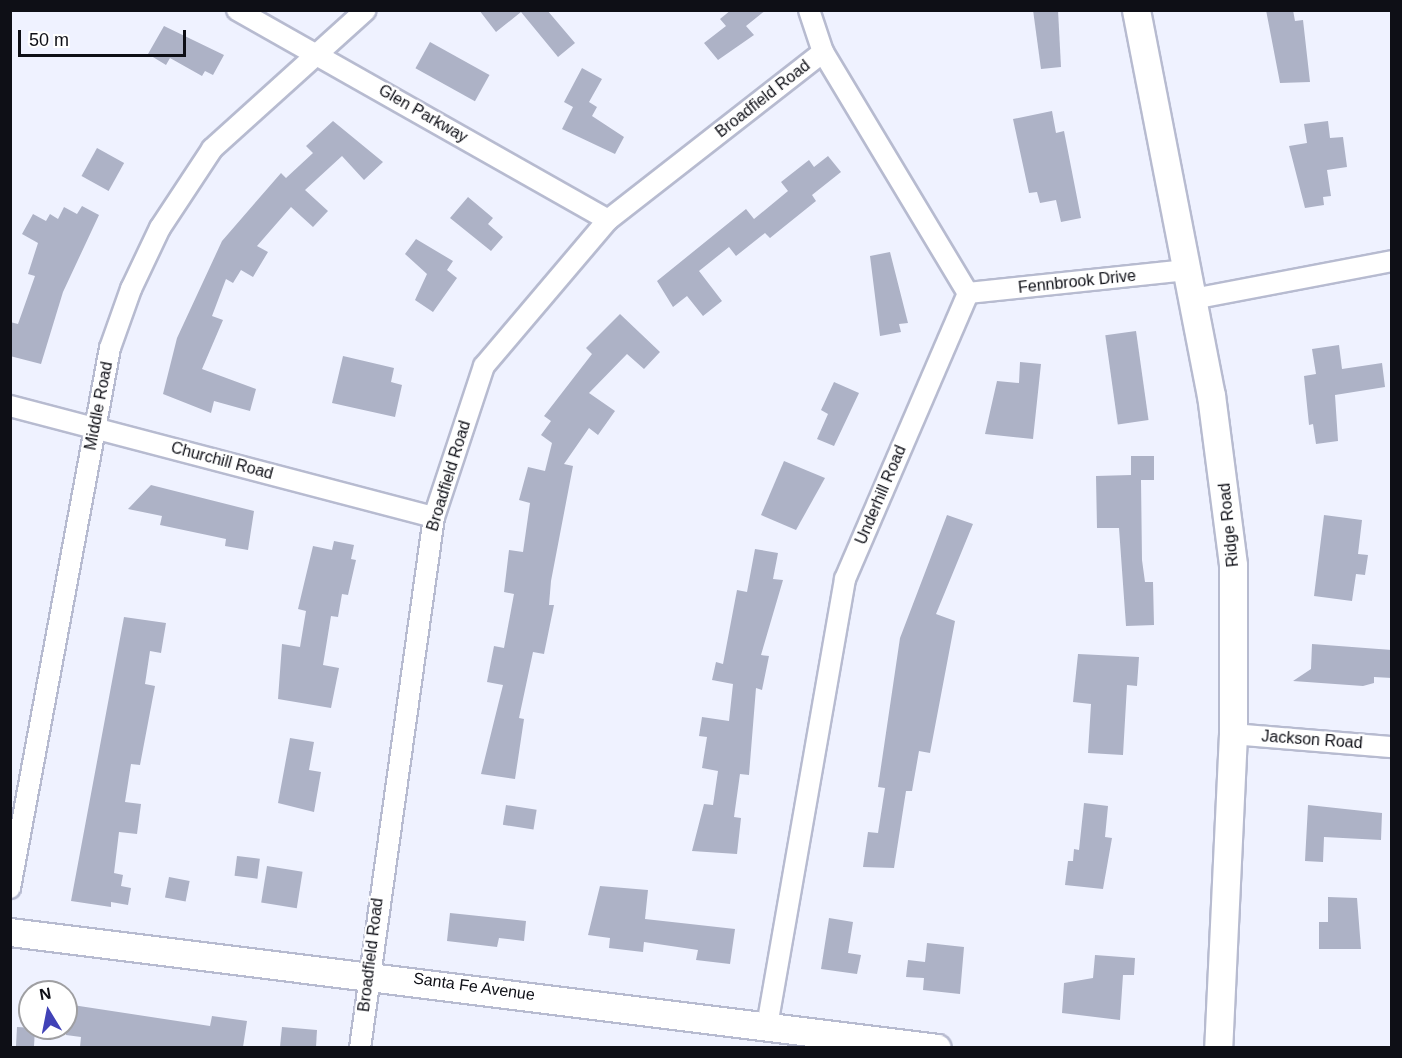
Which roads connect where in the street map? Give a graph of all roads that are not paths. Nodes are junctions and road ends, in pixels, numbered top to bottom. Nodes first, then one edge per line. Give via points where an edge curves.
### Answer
1 (237, 10) edge
2 (366, 10) edge
3 (809, 10) edge
4 (1136, 10) edge
5 (315, 52) junction
6 (823, 52) junction
7 (608, 220) junction
8 (1392, 261) edge
9 (1187, 270) junction
10 (968, 293) junction
11 (1192, 299) junction
12 (10, 406) edge
13 (95, 428) junction
14 (434, 516) junction
15 (1233, 735) junction
16 (1392, 747) edge
17 (10, 888) edge
18 (10, 932) edge
19 (366, 973) junction
20 (767, 1026) junction
21 (360, 1047) edge
22 (937, 1047) edge
23 (1218, 1047) edge

1 - 5 street, Glen Parkway
2 - 5 street, Middle Road
3 - 6 street
4 - 9 main road, Ridge Road
5 - 7 street, Glen Parkway
5 - 13 street, Middle Road via 212,149 160,228 110,348
6 - 7 street, Broadfield Road
6 - 10 street
7 - 14 street, Broadfield Road via 484,366
8 - 11 street
9 - 10 street, Fennbrook Drive
9 - 11 main road, Ridge Road
10 - 20 street, Underhill Road via 845,579
11 - 15 main road, Ridge Road via 1229,517
12 - 13 street, Churchill Road
13 - 14 street, Churchill Road
13 - 17 street, Middle Road
14 - 19 street, Broadfield Road
15 - 16 street, Jackson Road
15 - 23 main road, Ridge Road
18 - 19 main road, Santa Fe Avenue
19 - 20 main road, Santa Fe Avenue
19 - 21 street, Broadfield Road
20 - 22 main road, Santa Fe Avenue

